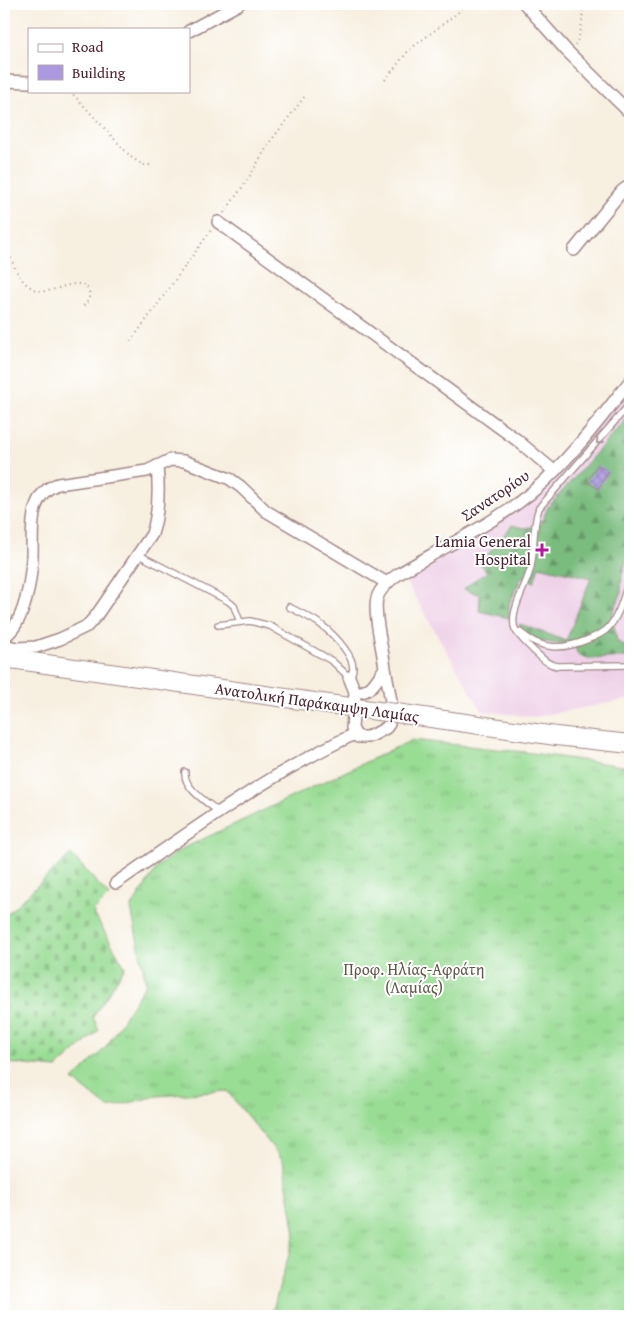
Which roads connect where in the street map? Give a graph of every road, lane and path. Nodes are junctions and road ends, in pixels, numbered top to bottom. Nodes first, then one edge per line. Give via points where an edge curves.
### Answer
1 (239, 4) edge
2 (469, 4) edge
3 (525, 4) edge
4 (583, 4) edge
5 (190, 30) edge
6 (568, 52) junction
7 (385, 80) dead end
8 (4, 82) edge
9 (28, 82) edge
10 (71, 92) edge
11 (630, 113) edge
12 (151, 166) dead end
13 (630, 189) edge
14 (218, 222) dead end
15 (4, 239) edge
16 (574, 250) dead end
17 (82, 307) dead end
18 (630, 381) edge
19 (630, 404) edge
20 (157, 466) junction
21 (554, 471) junction
22 (531, 493) junction
23 (542, 502) junction
24 (143, 556) dead end
25 (630, 577) edge
26 (387, 583) junction
27 (289, 607) dead end
28 (240, 622) junction
29 (218, 625) dead end
30 (515, 627) junction
31 (4, 637) edge
32 (4, 645) edge
33 (4, 658) edge
34 (630, 665) edge
35 (385, 668) junction
36 (349, 677) junction
37 (354, 699) junction
38 (355, 734) junction
39 (630, 744) edge
40 (185, 772) dead end
41 (220, 813) junction
42 (116, 883) dead end

1 - 5 street
2 - 7 path via 409,50
3 - 6 street
4 - 6 path via 579,37
6 - 11 street
8 - 9 street
10 - 12 path via 131,157
13 - 16 street via 622,191
14 - 21 street via 517,440
15 - 17 path via 18,273 28,286 44,292 82,284 90,296
18 - 21 street, Σανατορίου
19 -> 23 lane
20 - 26 street via 170,460 180,460 230,479 266,511
20 - 31 street via 147,471 58,484 44,491 33,513 31,569 24,602 16,625
20 - 32 street via 158,498 152,534 91,622 36,647
21 - 22 street, Σανατορίου
22 - 23 lane
22 - 26 street, Σανατορίου
23 - 30 lane via 536,515 530,572 516,610
24 - 28 lane via 228,601 234,606
25 - 30 lane via 614,619 597,636 562,648 548,647
26 - 35 street via 376,608
27 - 36 lane via 324,627 347,652 354,666
28 - 29 lane
28 - 36 lane via 260,622 280,631 332,661
30 - 34 lane via 545,661 554,666
33 - 37 main road, Ανατολική Παράκαμψη Λαμίας
35 - 37 street via 367,691
35 - 38 street via 391,701 389,724 367,737
36 - 37 street
37 - 38 street via 352,728
37 - 39 main road, Ανατολική Παράκαμψη Λαμίας, bridge via 378,711
38 - 41 street via 324,748
40 - 41 lane via 188,786
41 - 42 street

